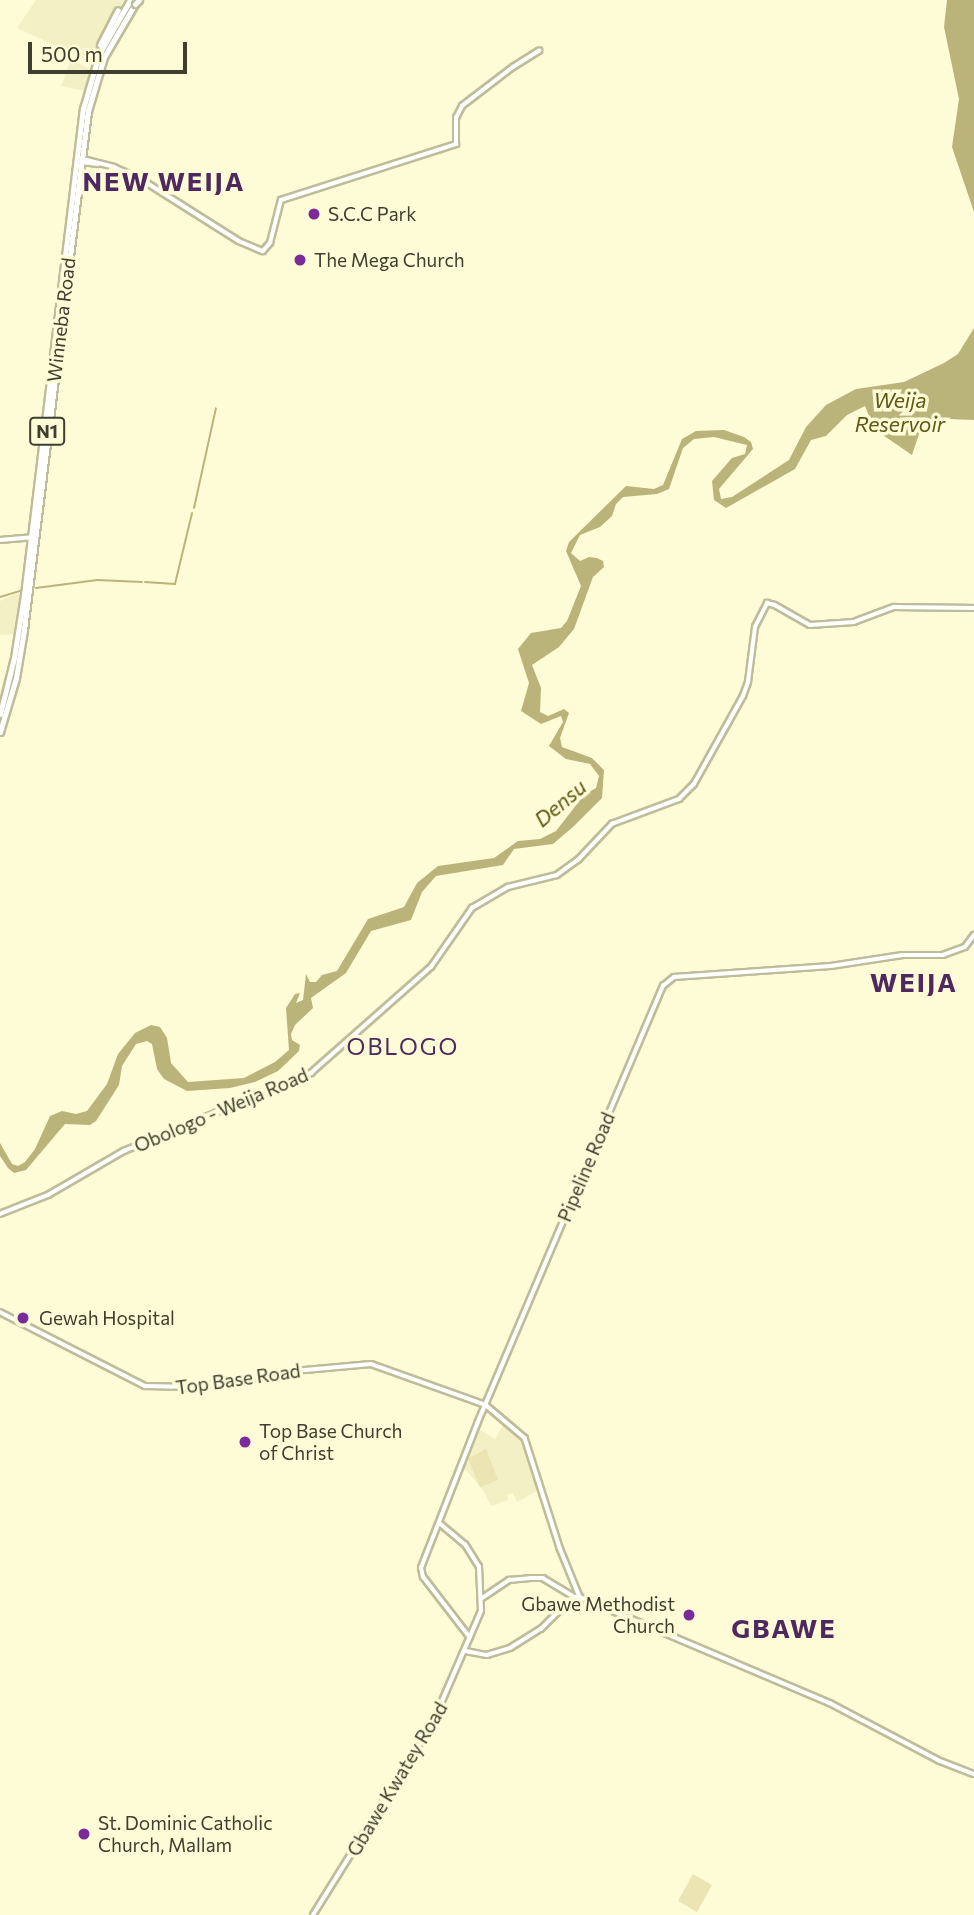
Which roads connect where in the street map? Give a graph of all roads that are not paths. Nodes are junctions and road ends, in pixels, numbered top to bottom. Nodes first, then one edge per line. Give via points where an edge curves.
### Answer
1 (133, 1) edge
2 (540, 51) dead end
3 (97, 66) junction
4 (79, 161) junction
5 (89, 162) junction
6 (32, 537) junction
7 (0, 540) edge
8 (26, 595) junction
9 (974, 608) edge
10 (0, 714) edge
11 (0, 732) edge
12 (974, 935) edge
13 (0, 1214) edge
14 (0, 1312) edge
15 (486, 1405) junction
16 (440, 1524) junction
17 (573, 1597) junction
18 (580, 1597) junction
19 (481, 1598) junction
20 (470, 1638) junction
21 (466, 1651) junction
22 (974, 1774) edge
23 (313, 1915) edge

1 - 3 highway, Winneba Road / N1
1 - 3 highway via 104,34
2 - 5 street via 462,106 456,118 456,144 281,200 270,243 263,251 239,241 141,179
3 - 4 highway, Winneba Road / N1
4 - 5 highway
4 - 5 highway
4 - 6 highway, Winneba Road / N1
6 - 7 street
6 - 8 highway, Winneba Road / N1
8 - 10 highway, Winneba Road / N1
8 - 11 highway, Winneba Road / N1 via 20,660
9 - 13 street, Obologo - Weija Road via 890,607 854,622 810,625 766,603 755,627 746,689 692,787 671,803 616,821 557,876 508,887 472,908 431,967 312,1073 124,1151 48,1195
12 - 15 street, Pipeline Road via 965,947 943,955 674,977 663,986
14 - 15 street, Top Base Road via 153,1387 216,1385 371,1364
15 - 16 street, Pipeline Road
15 - 18 street via 525,1438
16 - 19 street via 463,1542 479,1567
16 - 20 street, Pipeline Road via 421,1575
17 - 18 street
17 - 19 street via 544,1578 530,1578 509,1580
17 - 21 street via 541,1629 510,1648 487,1655
18 - 22 street via 823,1699
19 - 20 street, Gbawe Kwatey Road via 482,1608
20 - 21 street, Gbawe Kwatey Road
21 - 23 street, Gbawe Kwatey Road via 428,1732

